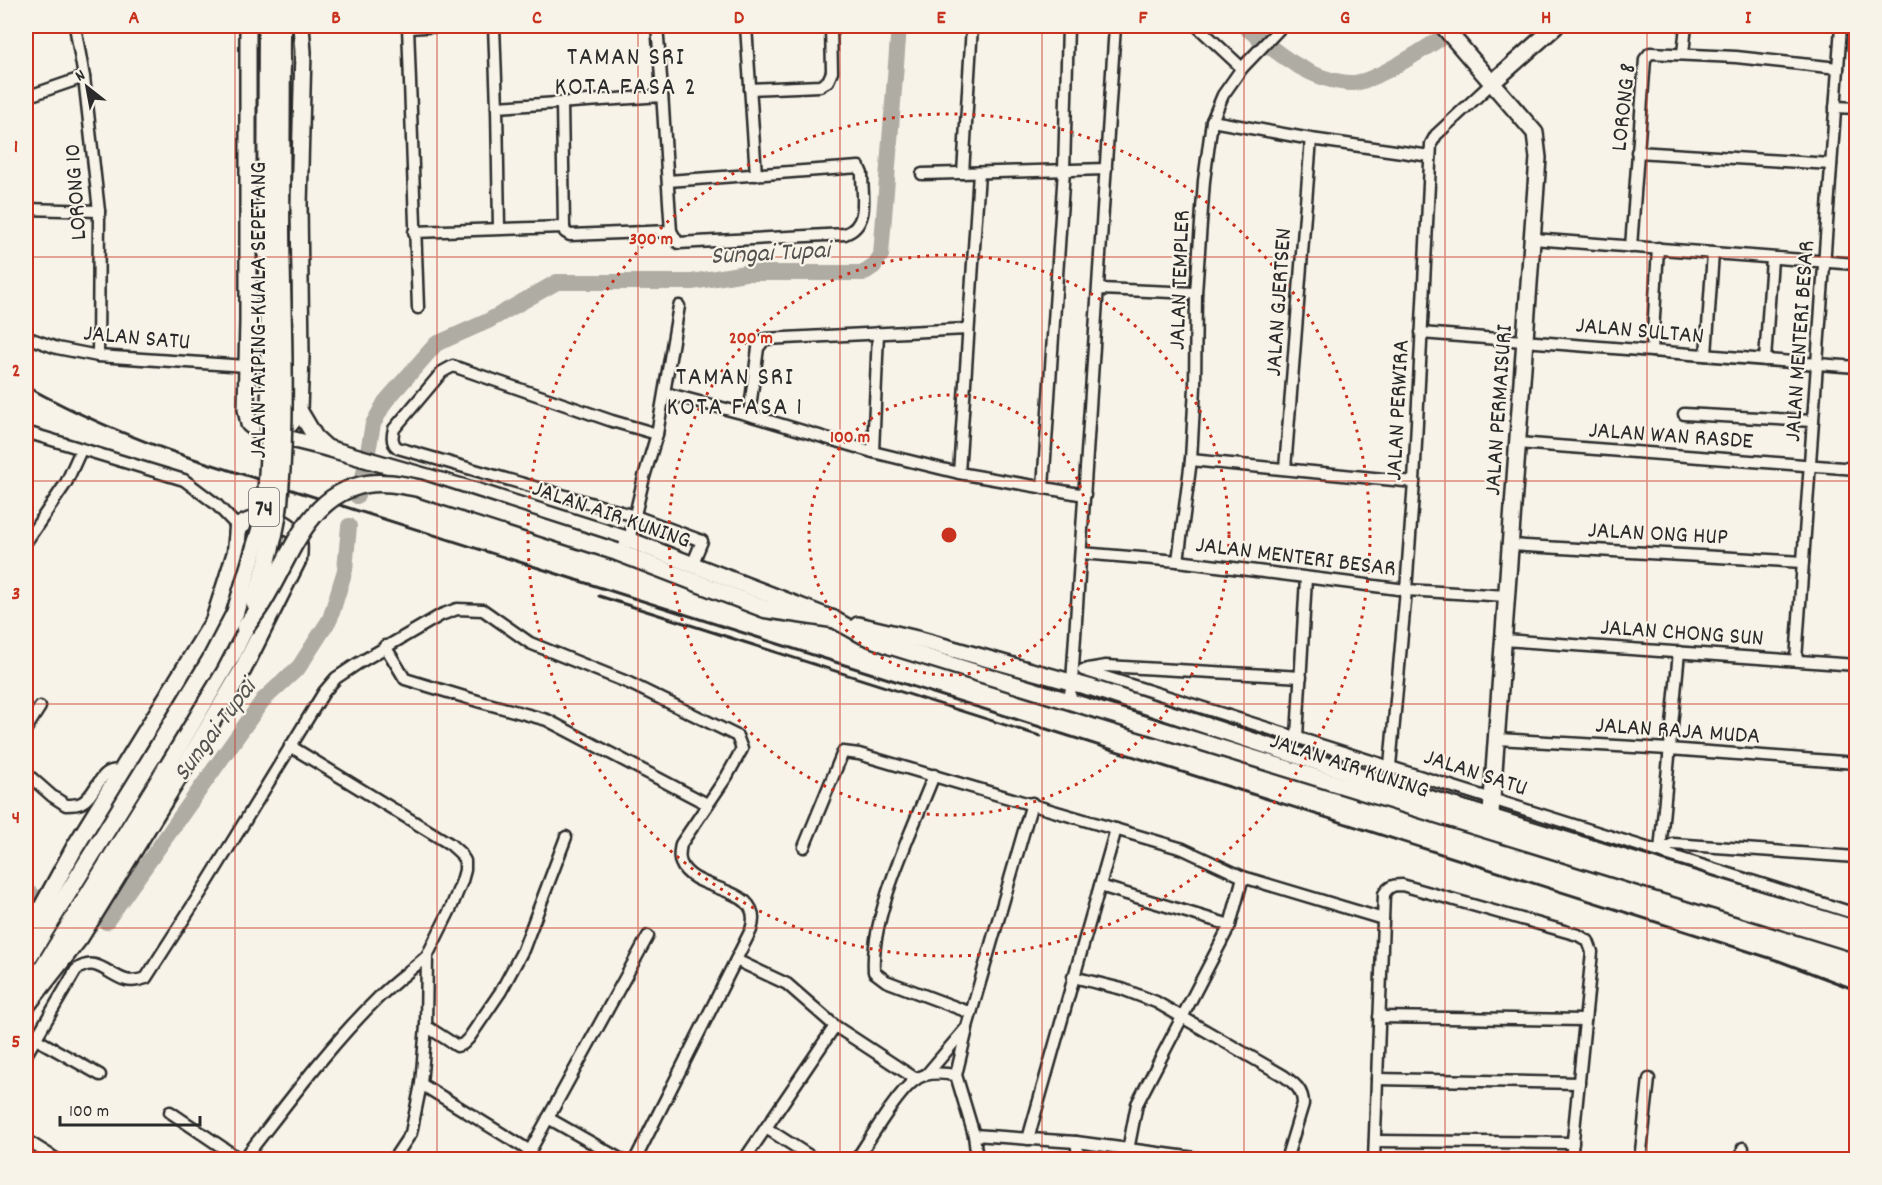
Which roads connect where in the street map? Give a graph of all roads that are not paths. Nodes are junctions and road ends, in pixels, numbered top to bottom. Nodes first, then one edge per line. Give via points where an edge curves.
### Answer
1 (75, 26) edge
2 (248, 26) edge
3 (267, 26) edge
4 (282, 26) edge
5 (301, 26) edge
6 (442, 26) edge
7 (494, 26) edge
8 (657, 26) edge
9 (746, 26) edge
10 (831, 26) edge
11 (972, 26) edge
12 (1068, 26) edge
13 (1115, 26) edge
14 (1197, 26) edge
15 (1444, 26) edge
16 (1556, 26) edge
17 (1686, 26) edge
18 (1841, 26) edge
19 (408, 27) edge
20 (1279, 29) edge
21 (1683, 53) junction
22 (1242, 68) junction
23 (1838, 68) junction
24 (84, 76) junction
25 (1493, 82) junction
26 (750, 89) junction
27 (662, 96) junction
28 (26, 97) edge
29 (562, 103) junction
30 (497, 107) junction
31 (1835, 107) junction
32 (1857, 108) edge
33 (1212, 121) junction
34 (1311, 139) junction
35 (1638, 152) junction
36 (1430, 156) junction
37 (1831, 164) junction
38 (1106, 169) junction
39 (1064, 171) junction
40 (963, 173) junction
41 (979, 173) junction
42 (922, 174) dead end
43 (756, 175) junction
44 (668, 181) junction
45 (26, 209) edge
46 (99, 211) junction
47 (564, 226) junction
48 (499, 228) junction
49 (274, 231) junction
50 (671, 231) junction
51 (414, 232) junction
52 (1533, 239) junction
53 (1631, 247) junction
54 (1658, 248) junction
55 (1713, 253) junction
56 (1772, 259) junction
57 (1824, 263) junction
58 (1857, 264) edge
59 (1100, 289) junction
60 (1196, 293) junction
61 (679, 306) dead end
62 (418, 308) dead end
63 (967, 329) junction
64 (878, 333) junction
65 (1421, 333) junction
66 (26, 337) edge
67 (1525, 341) junction
68 (1652, 351) junction
69 (1706, 355) junction
70 (98, 356) junction
71 (301, 357) junction
72 (1765, 360) junction
73 (246, 361) junction
74 (1817, 364) junction
75 (1857, 367) edge
76 (665, 393) junction
77 (298, 410) junction
78 (1684, 414) dead end
79 (749, 415) junction
80 (1813, 421) junction
81 (26, 432) edge
82 (657, 434) junction
83 (274, 435) junction
84 (1518, 443) junction
85 (81, 450) junction
86 (334, 450) junction
87 (873, 452) junction
88 (1191, 460) junction
89 (1810, 466) junction
90 (1285, 469) junction
91 (1857, 469) edge
92 (959, 472) junction
93 (1414, 482) junction
94 (1043, 488) junction
95 (1085, 495) junction
96 (634, 516) junction
97 (238, 527) junction
98 (629, 540) junction
99 (26, 542) edge
100 (1510, 545) junction
101 (1081, 553) junction
102 (1178, 561) junction
103 (1803, 562) junction
104 (693, 563) junction
105 (1306, 578) junction
106 (1406, 590) junction
107 (1507, 596) junction
108 (833, 618) junction
109 (245, 628) junction
110 (1504, 639) junction
111 (385, 646) junction
112 (1678, 652) junction
113 (1796, 660) junction
114 (1857, 665) edge
115 (1076, 674) junction
116 (1301, 677) junction
117 (1069, 700) junction
118 (40, 707) dead end
119 (26, 729) edge
120 (1297, 737) junction
121 (1497, 739) junction
122 (290, 746) junction
123 (1669, 749) junction
124 (1857, 763) edge
125 (1390, 766) junction
126 (122, 772) junction
127 (26, 773) edge
128 (934, 775) junction
129 (1492, 798) junction
130 (1032, 803) junction
131 (707, 804) junction
132 (1490, 825) junction
133 (1116, 829) junction
134 (566, 837) dead end
135 (804, 847) dead end
136 (1660, 851) junction
137 (1857, 857) edge
138 (1243, 878) junction
139 (1100, 886) junction
140 (1857, 914) edge
141 (1383, 919) junction
142 (1230, 925) junction
143 (1857, 929) edge
144 (648, 936) dead end
145 (26, 937) edge
146 (1857, 944) edge
147 (427, 956) junction
148 (736, 960) junction
149 (26, 961) edge
150 (1073, 977) junction
151 (26, 997) edge
152 (26, 1006) edge
153 (971, 1013) junction
154 (1182, 1017) junction
155 (1379, 1017) junction
156 (1585, 1020) junction
157 (426, 1026) junction
158 (835, 1026) junction
159 (967, 1027) junction
160 (36, 1039) junction
161 (26, 1055) edge
162 (927, 1074) junction
163 (100, 1075) dead end
164 (956, 1075) junction
165 (916, 1079) junction
166 (1377, 1079) junction
167 (1649, 1079) dead end
168 (1579, 1083) junction
169 (421, 1084) junction
170 (170, 1112) dead end
171 (548, 1118) junction
172 (766, 1128) junction
173 (974, 1135) junction
174 (1028, 1139) junction
175 (26, 1140) edge
176 (1374, 1141) junction
177 (1076, 1142) junction
178 (1573, 1143) junction
179 (1743, 1148) dead end
180 (1128, 1150) junction
181 (527, 1155) edge
182 (58, 1160) edge
183 (242, 1160) edge
184 (393, 1160) edge
185 (622, 1160) edge
186 (635, 1160) edge
187 (744, 1160) edge
188 (816, 1160) edge
189 (856, 1160) edge
190 (977, 1160) edge
191 (1078, 1160) edge
192 (1222, 1160) edge
193 (1286, 1160) edge
194 (1374, 1160) edge
195 (1571, 1160) edge
196 (1640, 1160) edge
197 (1742, 1160) edge

1 - 24 street, LORONG 10
2 - 73 main road
3 - 49 main road, JALAN TAIPING-KUALA SEPETANG / 74
4 - 49 main road, JALAN TAIPING-KUALA SEPETANG / 74
5 - 71 main road
6 - 19 street
7 - 30 street
8 - 27 street
9 - 26 street
10 - 26 street via 832,72 828,81 820,86
11 - 40 street
12 - 39 street
13 - 38 street
14 - 22 street
15 - 25 main road, JALAN PERMAISURI
16 - 25 main road
17 - 21 street
18 - 23 street, JALAN MENTERI BESAR
19 - 51 street
20 - 22 street, JALAN TEMPLER
21 - 23 street, LORONG 8
21 - 35 street, LORONG 8 via 1650,53 1645,59
22 - 33 street, JALAN TEMPLER via 1223,95
23 - 31 street, JALAN MENTERI BESAR
24 - 28 street
24 - 46 street, LORONG 10
25 - 36 street, JALAN PERWIRA via 1436,135
25 - 52 main road, JALAN PERMAISURI via 1535,133 1538,158
26 - 43 street
27 - 29 street
27 - 44 street
29 - 30 street
29 - 47 street
30 - 48 street
31 - 32 street
31 - 37 street, JALAN MENTERI BESAR
33 - 34 street
33 - 60 street, JALAN TEMPLER
34 - 36 street
34 - 90 street, JALAN GJERTSEN
35 - 37 street
35 - 53 street, LORONG 8
36 - 65 street, JALAN PERWIRA
37 - 57 street, JALAN MENTERI BESAR
38 - 39 street
38 - 59 street
39 - 41 street
39 - 94 street
40 - 41 street
40 - 42 street
41 - 63 street
43 - 44 street
43 - 50 street via 859,167 862,218 853,231 844,234 678,243
44 - 50 street
45 - 46 street
46 - 70 street, LORONG 10
47 - 48 street
47 - 50 street via 570,235
48 - 51 street
49 - 109 main road, JALAN TAIPING-KUALA SEPETANG / 74, bridge via 283,396 280,492 266,568
49 - 149 main road, JALAN TAIPING-KUALA SEPETANG / 74, bridge via 266,500 235,613 210,661
51 - 62 street
52 - 53 street
52 - 67 main road, JALAN PERMAISURI
53 - 54 street
54 - 55 street
54 - 68 street
55 - 56 street
55 - 69 street
56 - 57 street
56 - 72 street
57 - 58 street
57 - 74 street, JALAN MENTERI BESAR
59 - 60 street
59 - 95 street
60 - 88 street, JALAN TEMPLER
61 - 76 street
63 - 64 street
63 - 92 street
64 - 79 street via 765,339 758,348
64 - 87 street
65 - 67 street, JALAN SULTAN
65 - 93 street, JALAN PERWIRA
66 - 70 street, JALAN SATU
67 - 68 street, JALAN SULTAN
67 - 84 main road, JALAN PERMAISURI
68 - 69 street, JALAN SULTAN
69 - 72 street, JALAN SULTAN
70 - 73 street, JALAN SATU
71 - 73 main road via 290,349 276,347 265,348
71 - 77 main road
72 - 74 street, JALAN SULTAN
73 - 83 main road via 249,424
74 - 75 street, JALAN SULTAN
74 - 80 street, JALAN MENTERI BESAR
76 - 79 street
76 - 82 street
77 - 83 main road via 289,426
77 - 86 main road via 315,437
78 - 80 street
79 - 87 street
80 - 89 street, JALAN MENTERI BESAR
81 - 85 street
82 - 96 street
82 - 96 street via 453,366 442,372 394,429 393,441 398,448
83 - 86 main road, JALAN AIR KUNING
84 - 89 street, JALAN WAN RASDE
84 - 100 main road, JALAN PERMAISURI
85 - 97 street via 184,480
85 - 99 street via 66,483
86 - 98 main road, JALAN AIR KUNING
87 - 92 street
88 - 90 street
88 - 102 street, JALAN TEMPLER
89 - 91 street, JALAN WAN RASDE
89 - 103 street, JALAN MENTERI BESAR
90 - 93 street
92 - 94 street
93 - 106 street, JALAN PERWIRA
94 - 95 street
95 - 101 street
96 - 98 street
96 - 104 street via 702,541
97 - 126 main road via 236,552 214,621
97 - 152 main road via 244,522 268,519 287,527 299,544 298,559 243,669 181,773 80,937
98 - 104 main road, JALAN AIR KUNING
100 - 103 street, JALAN ONG HUP
100 - 107 main road, JALAN PERMAISURI
101 - 102 street, JALAN MENTERI BESAR
101 - 115 street
102 - 105 street, JALAN MENTERI BESAR
103 - 113 street, JALAN MENTERI BESAR
104 - 108 main road, JALAN AIR KUNING
105 - 106 street, JALAN MENTERI BESAR
105 - 116 street
106 - 107 street, JALAN MENTERI BESAR
106 - 125 street, JALAN PERWIRA
107 - 110 main road, JALAN PERMAISURI
108 - 109 main road, bridge via 765,609 617,552 418,488 367,484 338,495 314,515
108 - 115 main road, JALAN AIR KUNING
108 - 117 main road, JALAN AIR KUNING via 890,646
109 - 151 main road, JALAN TAIPING-KUALA SEPETANG / 74 via 159,780
110 - 112 street, JALAN CHONG SUN
110 - 121 main road, JALAN PERMAISURI
111 - 122 street via 336,678
111 - 131 street via 405,679 548,720
111 - 131 street via 457,609 483,610 530,643 629,683 737,736 742,749
112 - 113 street, JALAN CHONG SUN
112 - 123 street
113 - 114 street, JALAN CHONG SUN
115 - 116 street via 1106,666
115 - 117 street
115 - 120 street, JALAN SATU
115 - 132 main road, JALAN AIR KUNING
116 - 120 street
117 - 132 main road, JALAN AIR KUNING
118 - 119 street
120 - 125 street, JALAN SATU
121 - 123 street, JALAN RAJA MUDA
121 - 129 main road, JALAN PERMAISURI
122 - 147 street via 460,853 465,861 462,881
122 - 160 street via 146,978 127,980 95,964 82,966
123 - 124 street, JALAN RAJA MUDA
123 - 136 street
125 - 129 street, JALAN SATU
126 - 127 street via 109,771 83,802 66,806
126 - 145 main road
128 - 130 street
128 - 135 street via 843,752
128 - 153 street via 885,898 873,958 874,972 886,981
129 - 132 main road, JALAN PERMAISURI
129 - 136 street, JALAN SATU
130 - 133 street
130 - 153 street
131 - 148 street via 681,844 679,854 687,873 752,908 754,919
132 - 143 main road, JALAN AIR KUNING
132 - 146 main road, JALAN AIR KUNING
133 - 138 street via 1183,849
133 - 139 street
134 - 157 street via 523,950 469,1038 457,1046
136 - 137 street via 1672,844
136 - 140 street, JALAN SATU
138 - 141 street
138 - 142 street
139 - 142 street
139 - 150 street
141 - 155 street
141 - 156 street via 1387,888 1402,885 1578,934 1588,941 1592,952
142 - 154 street
144 - 171 street
147 - 157 street
147 - 183 street via 379,996 340,1038
148 - 158 street via 787,984
148 - 186 street
150 - 154 street via 1122,989
150 - 174 street
153 - 159 street
154 - 180 street via 1137,1104
154 - 193 street via 1298,1086 1303,1104
155 - 156 street
155 - 166 street
156 - 168 street
157 - 169 street
158 - 165 street
158 - 172 street
159 - 162 street
159 - 164 street
160 - 161 street
160 - 163 street
162 - 164 street
162 - 165 street
164 - 173 street
165 - 189 street
166 - 168 street
166 - 176 street
167 - 196 street
168 - 178 street
169 - 181 street
169 - 184 street via 411,1133
170 - 183 street
171 - 181 street
171 - 185 street
172 - 187 street
172 - 188 street
173 - 174 street
173 - 190 street
174 - 177 street
175 - 182 street
176 - 178 street
176 - 194 street
177 - 180 street
177 - 191 street
178 - 195 street
179 - 197 street
180 - 192 street

